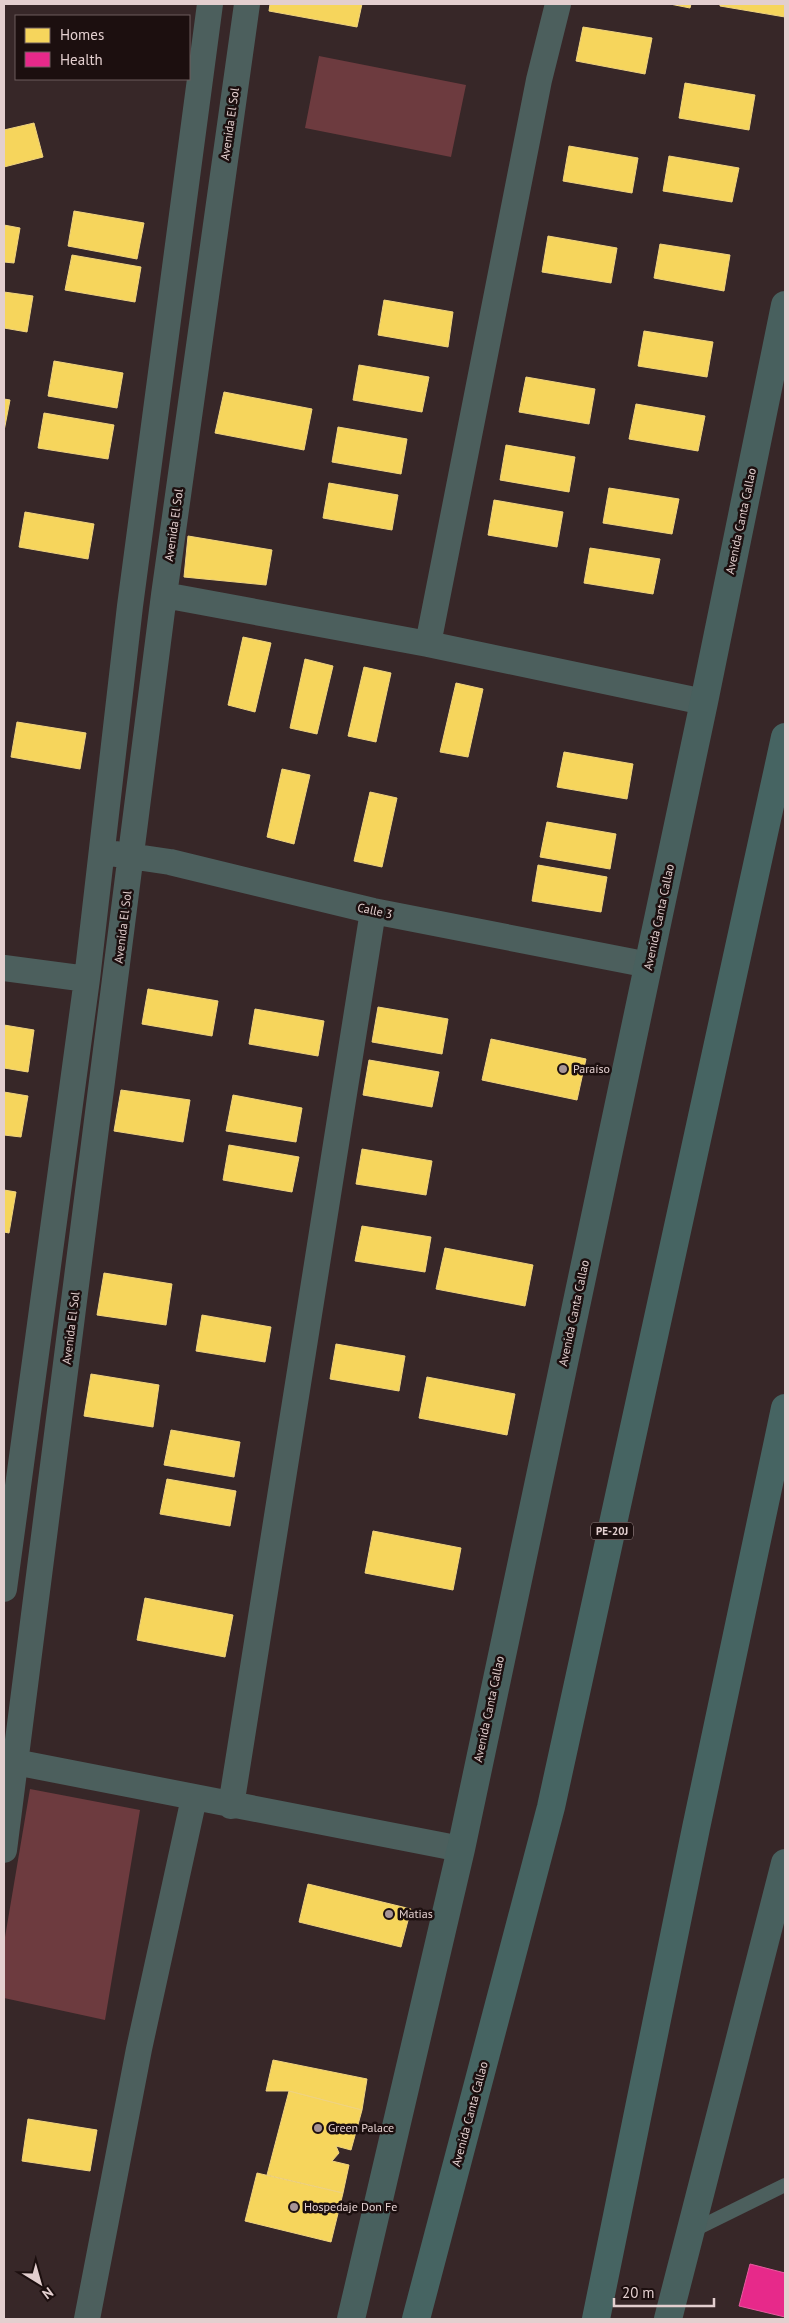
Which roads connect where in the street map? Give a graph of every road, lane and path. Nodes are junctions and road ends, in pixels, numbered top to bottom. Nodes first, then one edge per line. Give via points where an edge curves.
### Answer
1 (210, 4) edge
2 (247, 4) edge
3 (558, 4) edge
4 (785, 305) edge
5 (164, 595) junction
6 (428, 644) junction
7 (704, 702) junction
8 (785, 737) edge
9 (103, 851) junction
10 (132, 857) junction
11 (373, 911) junction
12 (649, 965) junction
13 (4, 968) edge
14 (86, 979) junction
15 (785, 1408) edge
16 (4, 1589) edge
17 (15, 1762) junction
18 (194, 1798) junction
19 (231, 1806) junction
20 (461, 1849) junction
21 (4, 1850) edge
22 (785, 1863) edge
23 (785, 2185) edge
24 (689, 2232) junction
25 (87, 2319) edge
26 (351, 2319) edge
27 (416, 2319) edge
28 (596, 2319) edge
29 (668, 2319) edge

1 - 9 street via 130,606
2 - 5 street, Avenida El Sol
3 - 6 street via 539,80
4 - 7 main road, Avenida Canta Callao
5 - 6 street
5 - 10 street, Avenida El Sol
6 - 7 street
7 - 12 main road, Avenida Canta Callao
8 - 27 highway, Avenida Canta Callao / PE-20J via 551,1807
9 - 10 street, Calle 3
9 - 14 street
10 - 11 street, Calle 3 via 170,862
10 - 17 street, Avenida El Sol
11 - 12 street, Calle 3
11 - 19 street
12 - 20 main road, Avenida Canta Callao
13 - 14 street
14 - 16 street
15 - 28 highway
17 - 18 street
17 - 21 street, Avenida El Sol
18 - 19 street
18 - 25 street via 139,2049
19 - 20 street
20 - 26 main road, Avenida Canta Callao
22 - 24 main road
23 - 24 lane
24 - 29 main road

